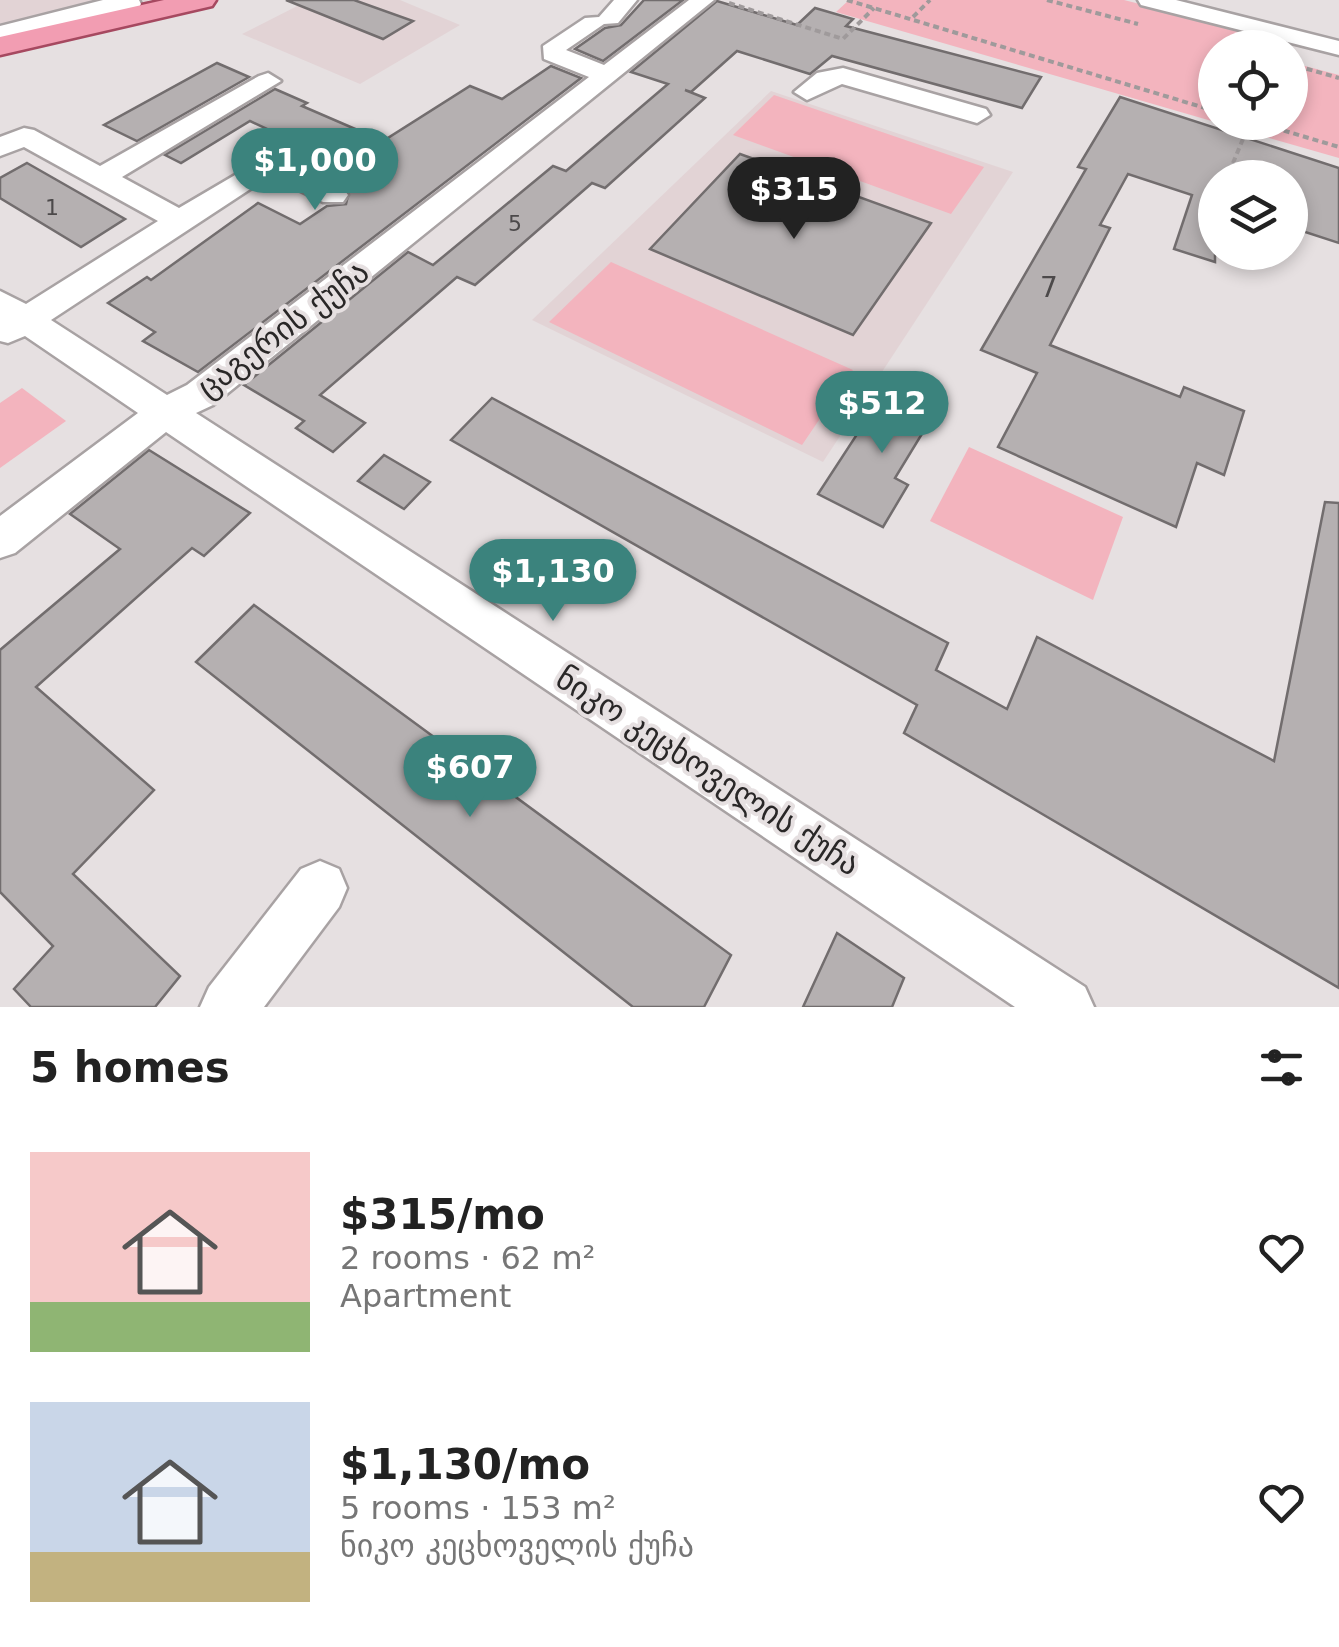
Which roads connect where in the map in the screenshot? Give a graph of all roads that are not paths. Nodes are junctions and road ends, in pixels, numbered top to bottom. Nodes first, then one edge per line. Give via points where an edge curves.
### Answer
1 (45, 0) edge
2 (114, 0) edge
3 (202, 0) edge
4 (703, 0) edge
5 (1149, 0) edge
6 (152, 6) edge
7 (0, 10) edge
8 (610, 14) edge
9 (0, 33) edge
10 (0, 46) edge
11 (1339, 48) edge
12 (607, 75) junction
13 (268, 81) dead end
14 (807, 92) dead end
15 (977, 116) dead end
16 (0, 148) edge
17 (100, 178) junction
18 (333, 195) dead end
19 (180, 220) junction
20 (8, 320) edge
21 (164, 412) junction
22 (0, 540) edge
23 (320, 888) dead end
24 (228, 1007) edge
25 (1065, 1007) edge

1 - 7 street
2 - 9 street via 130,4
3 - 6 main road
4 - 12 street, ცაგერის ქუჩა
5 - 11 street
6 - 10 main road
8 - 12 street via 553,54
12 - 21 street, ცაგერის ქუჩა via 200,395
13 - 17 street
14 - 15 street via 826,78 843,76
16 - 17 street via 24,136
17 - 19 street
18 - 19 street via 269,164
19 - 20 street
20 - 21 street, ნიკო კეცხოველის ქუჩა
21 - 22 street, ცაგერის ქუჩა
21 - 25 street, ნიკო კეცხოველის ქუჩა
23 - 24 street

